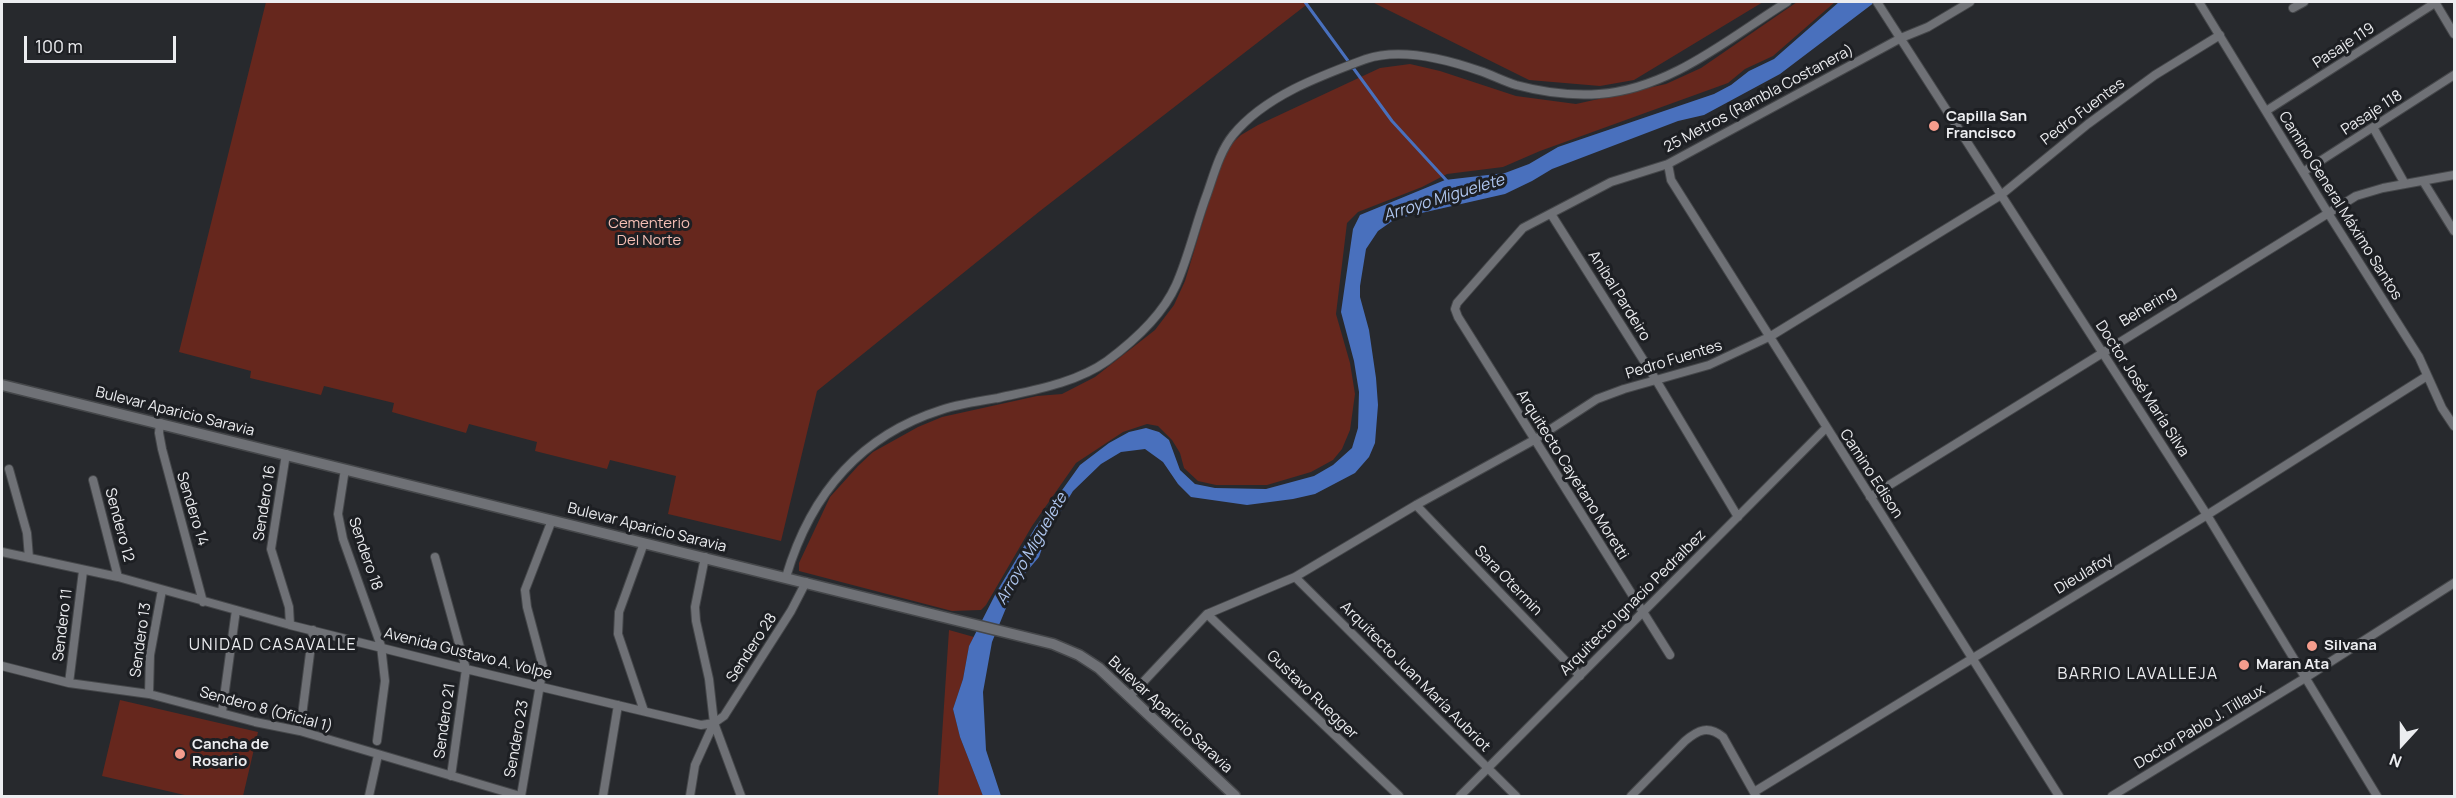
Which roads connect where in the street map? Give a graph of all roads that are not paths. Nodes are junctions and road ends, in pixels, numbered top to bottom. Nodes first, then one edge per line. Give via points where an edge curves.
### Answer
1 (1787, 2) edge
2 (1877, 2) edge
3 (1970, 2) edge
4 (2199, 2) edge
5 (2304, 2) edge
6 (2435, 2) edge
7 (2293, 8) dead end
8 (2454, 34) edge
9 (2220, 35) junction
10 (1901, 38) junction
11 (2454, 75) edge
12 (2266, 111) junction
13 (2374, 129) junction
14 (1668, 164) junction
15 (2303, 172) junction
16 (2454, 175) edge
17 (2423, 181) junction
18 (2405, 184) junction
19 (2001, 195) junction
20 (2328, 213) junction
21 (1551, 214) junction
22 (2454, 231) edge
23 (1455, 309) joint
24 (1771, 336) junction
25 (2102, 351) junction
26 (2427, 376) junction
27 (1656, 380) junction
28 (2, 385) edge
29 (2452, 416) edge
30 (160, 423) junction
31 (2454, 426) edge
32 (1826, 428) junction
33 (1534, 440) junction
34 (286, 454) junction
35 (9, 469) dead end
36 (345, 469) junction
37 (93, 480) dead end
38 (1870, 497) junction
39 (1416, 505) junction
40 (2207, 515) junction
41 (1737, 517) junction
42 (552, 520) junction
43 (644, 543) junction
44 (2, 552) edge
45 (435, 557) dead end
46 (705, 557) junction
47 (29, 558) junction
48 (83, 571) junction
49 (118, 577) junction
50 (786, 577) junction
51 (1295, 577) junction
52 (806, 582) junction
53 (2454, 583) edge
54 (162, 590) junction
55 (203, 602) junction
56 (236, 610) junction
57 (1642, 613) junction
58 (1207, 614) junction
59 (290, 625) junction
60 (313, 630) junction
61 (381, 646) junction
62 (1670, 655) dead end
63 (1972, 659) junction
64 (2, 666) edge
65 (466, 669) junction
66 (1580, 676) junction
67 (2305, 678) junction
68 (69, 683) junction
69 (540, 686) junction
70 (149, 694) junction
71 (1131, 695) junction
72 (618, 705) junction
73 (644, 711) junction
74 (222, 712) junction
75 (714, 723) junction
76 (300, 731) junction
77 (377, 741) dead end
78 (378, 755) junction
79 (1488, 769) junction
80 (451, 776) junction
81 (1755, 794) edge
82 (369, 796) edge
83 (520, 796) edge
84 (603, 796) edge
85 (690, 796) edge
86 (741, 796) edge
87 (1235, 796) edge
88 (1399, 796) edge
89 (1460, 796) edge
90 (1516, 796) edge
91 (1631, 796) edge
92 (2059, 796) edge
93 (2112, 796) edge
94 (2378, 796) edge

1 - 50 street via 1669,76 1618,92 1536,90 1436,59 1398,55 1371,57 1275,100 1245,122 1230,139 1208,189 1176,285 1160,312 1139,333 1105,362 1073,379 943,409 876,440 829,487 805,526
2 - 10 street, Doctor José María Silva
3 - 10 street, 25 Metros (Rambla Costanera)
4 - 9 street, Camino General Máximo Santos
5 - 7 street
6 - 8 street
6 - 12 street, Pasaje 119
9 - 12 street, Camino General Máximo Santos
9 - 19 street, Pedro Fuentes via 2155,75
10 - 14 street, 25 Metros (Rambla Costanera)
10 - 19 street, Doctor José María Silva
11 - 13 street, Pasaje 118
12 - 15 street, Camino General Máximo Santos
13 - 15 street, Pasaje 118
13 - 18 street
14 - 21 street, 25 Metros (Rambla Costanera) via 1611,182
14 - 24 street, Camino Edison via 1671,180
15 - 20 street, Camino General Máximo Santos
16 - 17 street, Behering
17 - 18 street, Behering
17 - 22 street
18 - 20 street, Behering via 2356,196
19 - 24 street, Pedro Fuentes
19 - 25 street, Doctor José María Silva
20 - 25 street, Behering
20 - 26 street, Camino General Máximo Santos via 2419,357
21 - 23 street, 25 Metros (Rambla Costanera) via 1513,237
21 - 27 street, Aníbal Pardeiro
23 - 33 street, Arquitecto Cayetano Moretti
24 - 27 street, Pedro Fuentes via 1721,361
24 - 32 street, Camino Edison
25 - 38 street, Behering
25 - 40 street, Doctor José María Silva
26 - 29 street, Camino General Máximo Santos
26 - 40 street, Dieulafoy
27 - 33 street, Pedro Fuentes via 1598,399
27 - 41 street, Aníbal Pardeiro
28 - 30 street, Bulevar Aparicio Saravia
29 - 31 street, Camino General Máximo Santos
30 - 34 street, Bulevar Aparicio Saravia
30 - 55 street, Sendero 14 via 162,449
32 - 38 street, Camino Edison
32 - 41 street, Arquitecto Ignacio Pedralbez
33 - 39 street, Pedro Fuentes
33 - 57 street, Arquitecto Cayetano Moretti
34 - 36 street, Bulevar Aparicio Saravia
34 - 59 street, Sendero 16 via 271,549 289,607
35 - 47 street via 27,533
36 - 42 street, Bulevar Aparicio Saravia
36 - 61 street, Sendero 18 via 338,514
37 - 49 street, Sendero 12
38 - 63 street, Camino Edison
39 - 51 street, Pedro Fuentes
39 - 66 street, Sara Otermin
40 - 63 street, Dieulafoy
40 - 67 street, Doctor José María Silva
41 - 57 street, Arquitecto Ignacio Pedralbez
42 - 43 street, Bulevar Aparicio Saravia
42 - 69 street, Sendero 23 via 525,590 543,667
43 - 46 street, Bulevar Aparicio Saravia
43 - 73 street via 619,612 618,634
44 - 47 street, Avenida Gustavo A. Volpe
45 - 65 street
46 - 50 street, Bulevar Aparicio Saravia
46 - 75 street via 695,607
47 - 48 street, Avenida Gustavo A. Volpe
48 - 49 street, Avenida Gustavo A. Volpe
48 - 68 street, Sendero 11
49 - 54 street, Avenida Gustavo A. Volpe
50 - 52 street, Bulevar Aparicio Saravia
51 - 58 street, Pedro Fuentes
51 - 79 street, Arquitecto Juan María Aubriot
52 - 71 street, Bulevar Aparicio Saravia via 1053,644 1099,668
52 - 75 street, Sendero 28 via 792,611 724,716
53 - 67 street, Doctor Pablo J. Tillaux
54 - 55 street, Avenida Gustavo A. Volpe
54 - 70 street, Sendero 13 via 150,655
55 - 56 street, Avenida Gustavo A. Volpe
56 - 59 street, Avenida Gustavo A. Volpe
56 - 74 street
57 - 62 street, Arquitecto Cayetano Moretti
57 - 66 street, Arquitecto Ignacio Pedralbez
58 - 71 street, Pedro Fuentes
58 - 88 street, Gustavo Ruegger
59 - 60 street, Avenida Gustavo A. Volpe
60 - 61 street, Avenida Gustavo A. Volpe
60 - 76 street
61 - 65 street, Avenida Gustavo A. Volpe
61 - 77 street, Sendero 18 via 385,681
63 - 81 street, Dieulafoy
63 - 92 street, Camino Edison
64 - 68 street, Sendero 8 (Oficial 1)
65 - 69 street, Avenida Gustavo A. Volpe
65 - 80 street, Sendero 21
66 - 79 street, Arquitecto Ignacio Pedralbez
67 - 93 street, Doctor Pablo J. Tillaux
67 - 94 street, Doctor José María Silva
68 - 70 street, Sendero 8 (Oficial 1)
69 - 72 street, Avenida Gustavo A. Volpe
69 - 83 street, Sendero 23
70 - 74 street, Sendero 8 (Oficial 1)
71 - 87 street, Bulevar Aparicio Saravia
72 - 73 street, Avenida Gustavo A. Volpe
72 - 84 street
73 - 75 street, Avenida Gustavo A. Volpe via 701,725
74 - 76 street, Sendero 8 (Oficial 1)
75 - 85 street via 695,765
75 - 86 street
76 - 78 street, Sendero 8 (Oficial 1)
78 - 80 street, Sendero 8 (Oficial 1)
78 - 82 street
79 - 89 street, Arquitecto Ignacio Pedralbez
79 - 90 street, Arquitecto Juan María Aubriot
80 - 83 street, Sendero 8 (Oficial 1)
81 - 91 street via 1723,738 1709,729 1689,737

